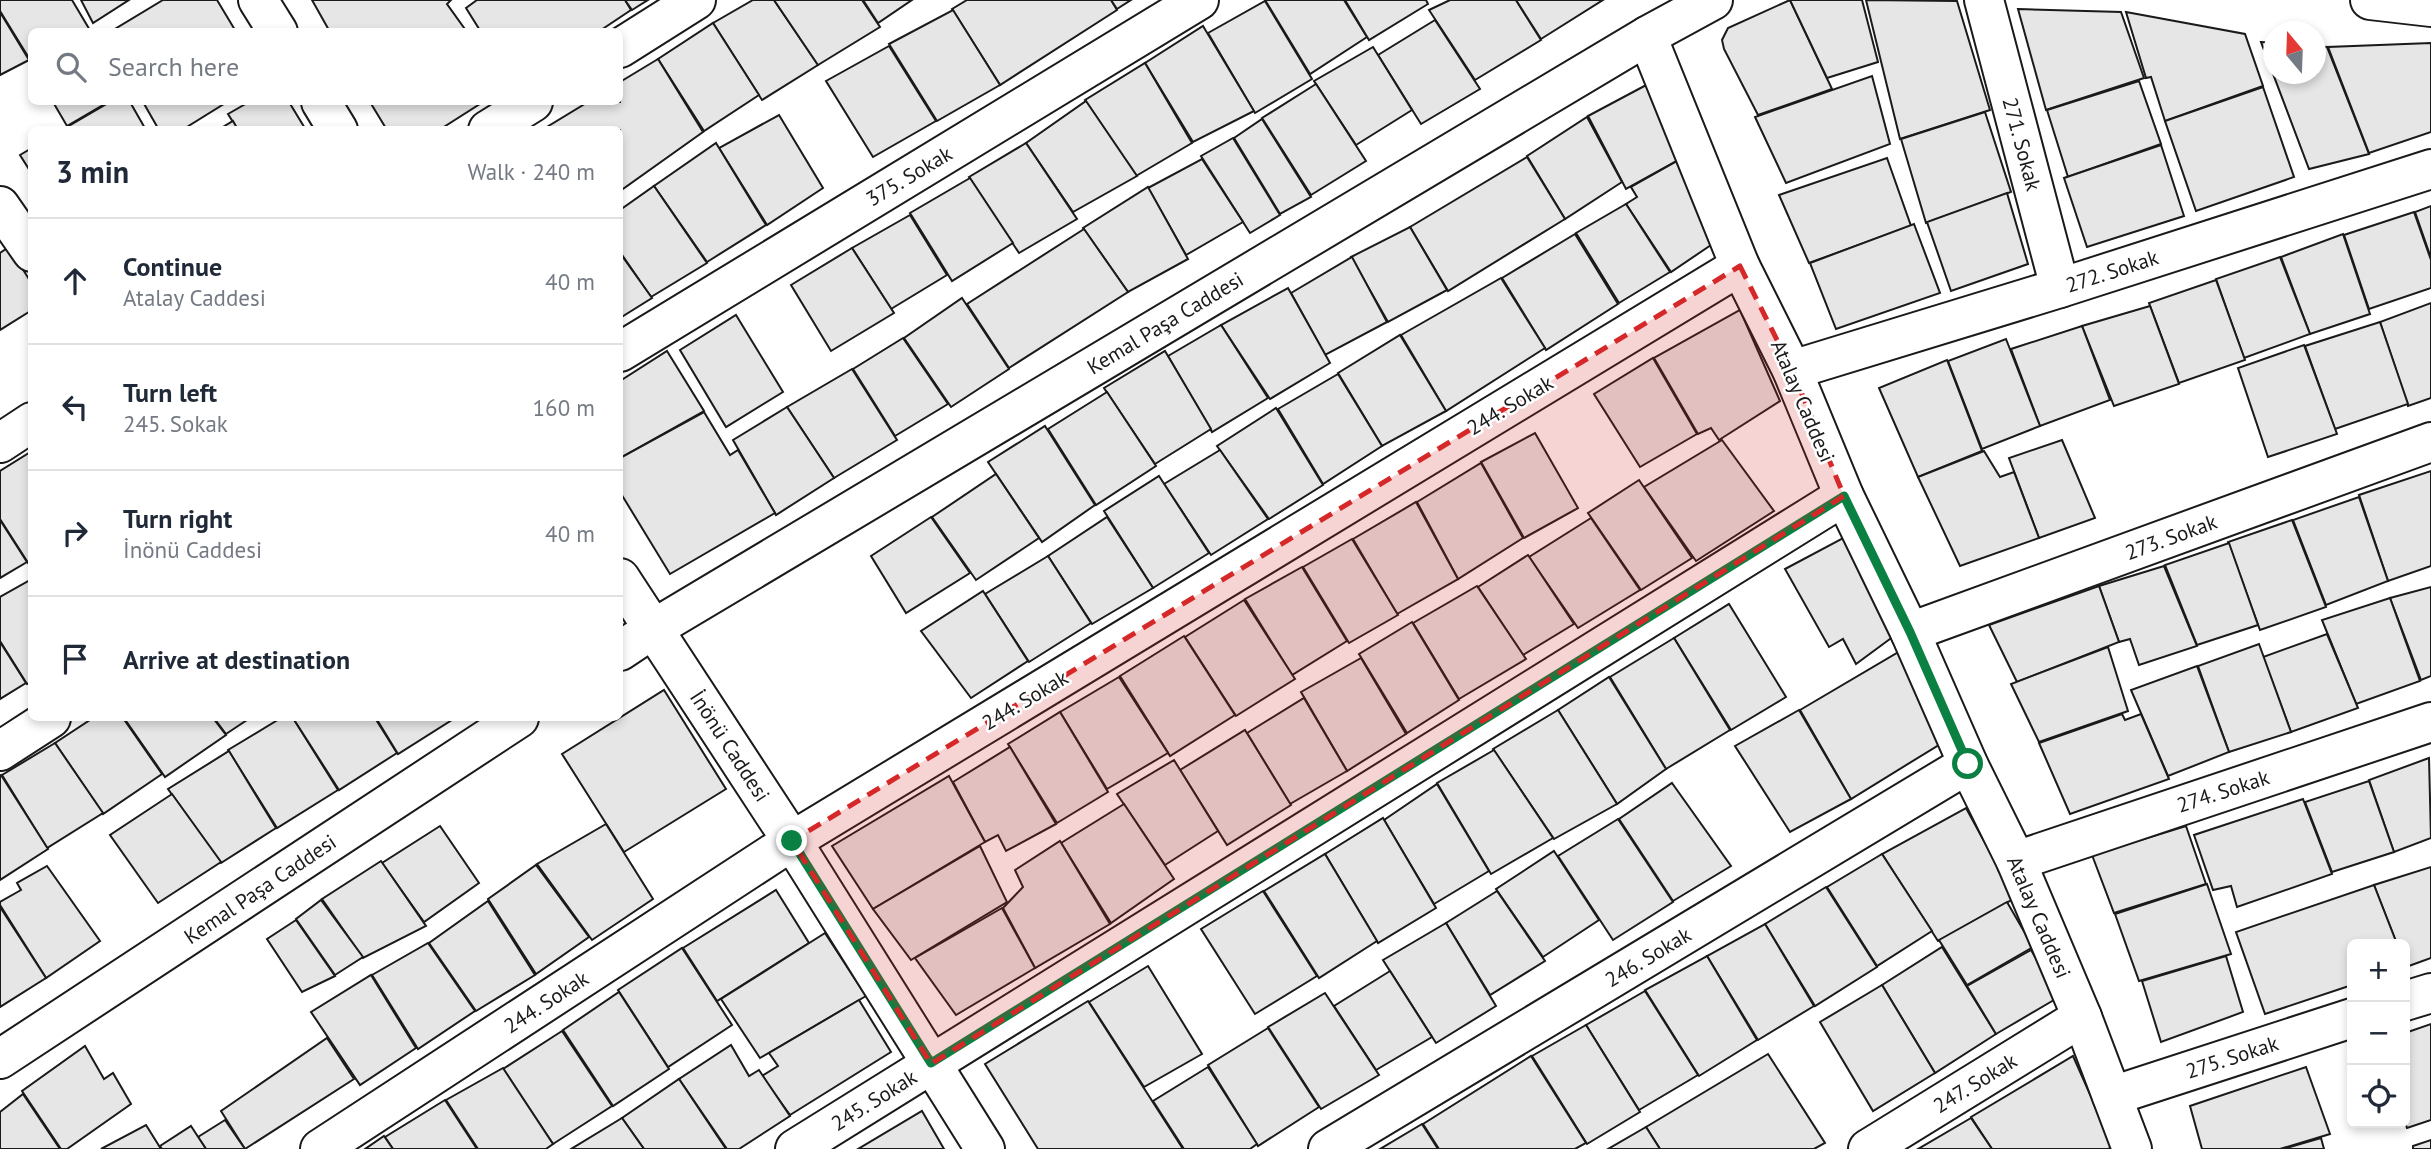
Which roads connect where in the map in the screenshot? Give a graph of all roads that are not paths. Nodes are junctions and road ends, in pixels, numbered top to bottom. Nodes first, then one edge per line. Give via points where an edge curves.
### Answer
1 (258, 0) edge
2 (696, 0) edge
3 (1199, 0) edge
4 (1713, 0) edge
5 (1984, 0) edge
6 (2370, 0) edge
7 (2431, 7) edge
8 (276, 28) edge
9 (1647, 36) junction
10 (623, 46) edge
11 (323, 105) edge
12 (528, 105) edge
13 (336, 126) edge
14 (494, 126) edge
15 (2431, 169) edge
16 (0, 206) edge
17 (28, 246) edge
18 (1741, 266) junction
19 (2060, 288) junction
20 (623, 350) edge
21 (1792, 370) junction
22 (28, 425) edge
23 (2431, 442) edge
24 (0, 443) edge
25 (1844, 496) junction
26 (623, 583) edge
27 (653, 629) junction
28 (1910, 632) junction
29 (623, 649) edge
30 (46, 721) edge
31 (514, 721) edge
32 (2431, 722) edge
33 (0, 751) edge
34 (1968, 764) junction
35 (792, 841) junction
36 (2016, 861) junction
37 (2431, 993) edge
38 (2410, 999) edge
39 (2082, 1017) junction
40 (2347, 1020) edge
41 (0, 1059) edge
42 (931, 1063) junction
43 (2112, 1096) junction
44 (320, 1149) edge
45 (795, 1149) edge
46 (985, 1149) edge
47 (1328, 1149) edge
48 (1868, 1149) edge
49 (2132, 1149) edge

1 - 8 street
2 - 10 street
3 - 20 street, 375. Sokak
4 - 9 street, Kemal Paşa Caddesi
5 - 19 street, 271. Sokak
6 - 7 street
9 - 18 street, Atalay Caddesi
9 - 27 street, Kemal Paşa Caddesi
11 - 13 street
12 - 14 street
15 - 19 street, 272. Sokak
16 - 17 street
18 - 21 street, Atalay Caddesi
18 - 35 street, 244. Sokak
19 - 21 street, 272. Sokak
21 - 25 street, Atalay Caddesi
22 - 24 street
23 - 28 street, 273. Sokak
25 - 28 street, Atalay Caddesi
25 - 42 street, 245. Sokak
26 - 27 street, İnönü Caddesi
27 - 29 street, Kemal Paşa Caddesi
27 - 35 street, İnönü Caddesi
28 - 34 street, Atalay Caddesi
30 - 33 street
31 - 41 street, Kemal Paşa Caddesi
32 - 36 street, 274. Sokak
34 - 36 street, Atalay Caddesi
34 - 47 street, 246. Sokak
35 - 42 street, İnönü Caddesi
35 - 44 street, 244. Sokak
36 - 39 street, Atalay Caddesi
37 - 38 street
39 - 43 street, Atalay Caddesi
39 - 48 street, 247. Sokak
40 - 43 street, 275. Sokak
42 - 45 street, 245. Sokak
42 - 46 street, İnönü Caddesi
43 - 49 street, Atalay Caddesi

